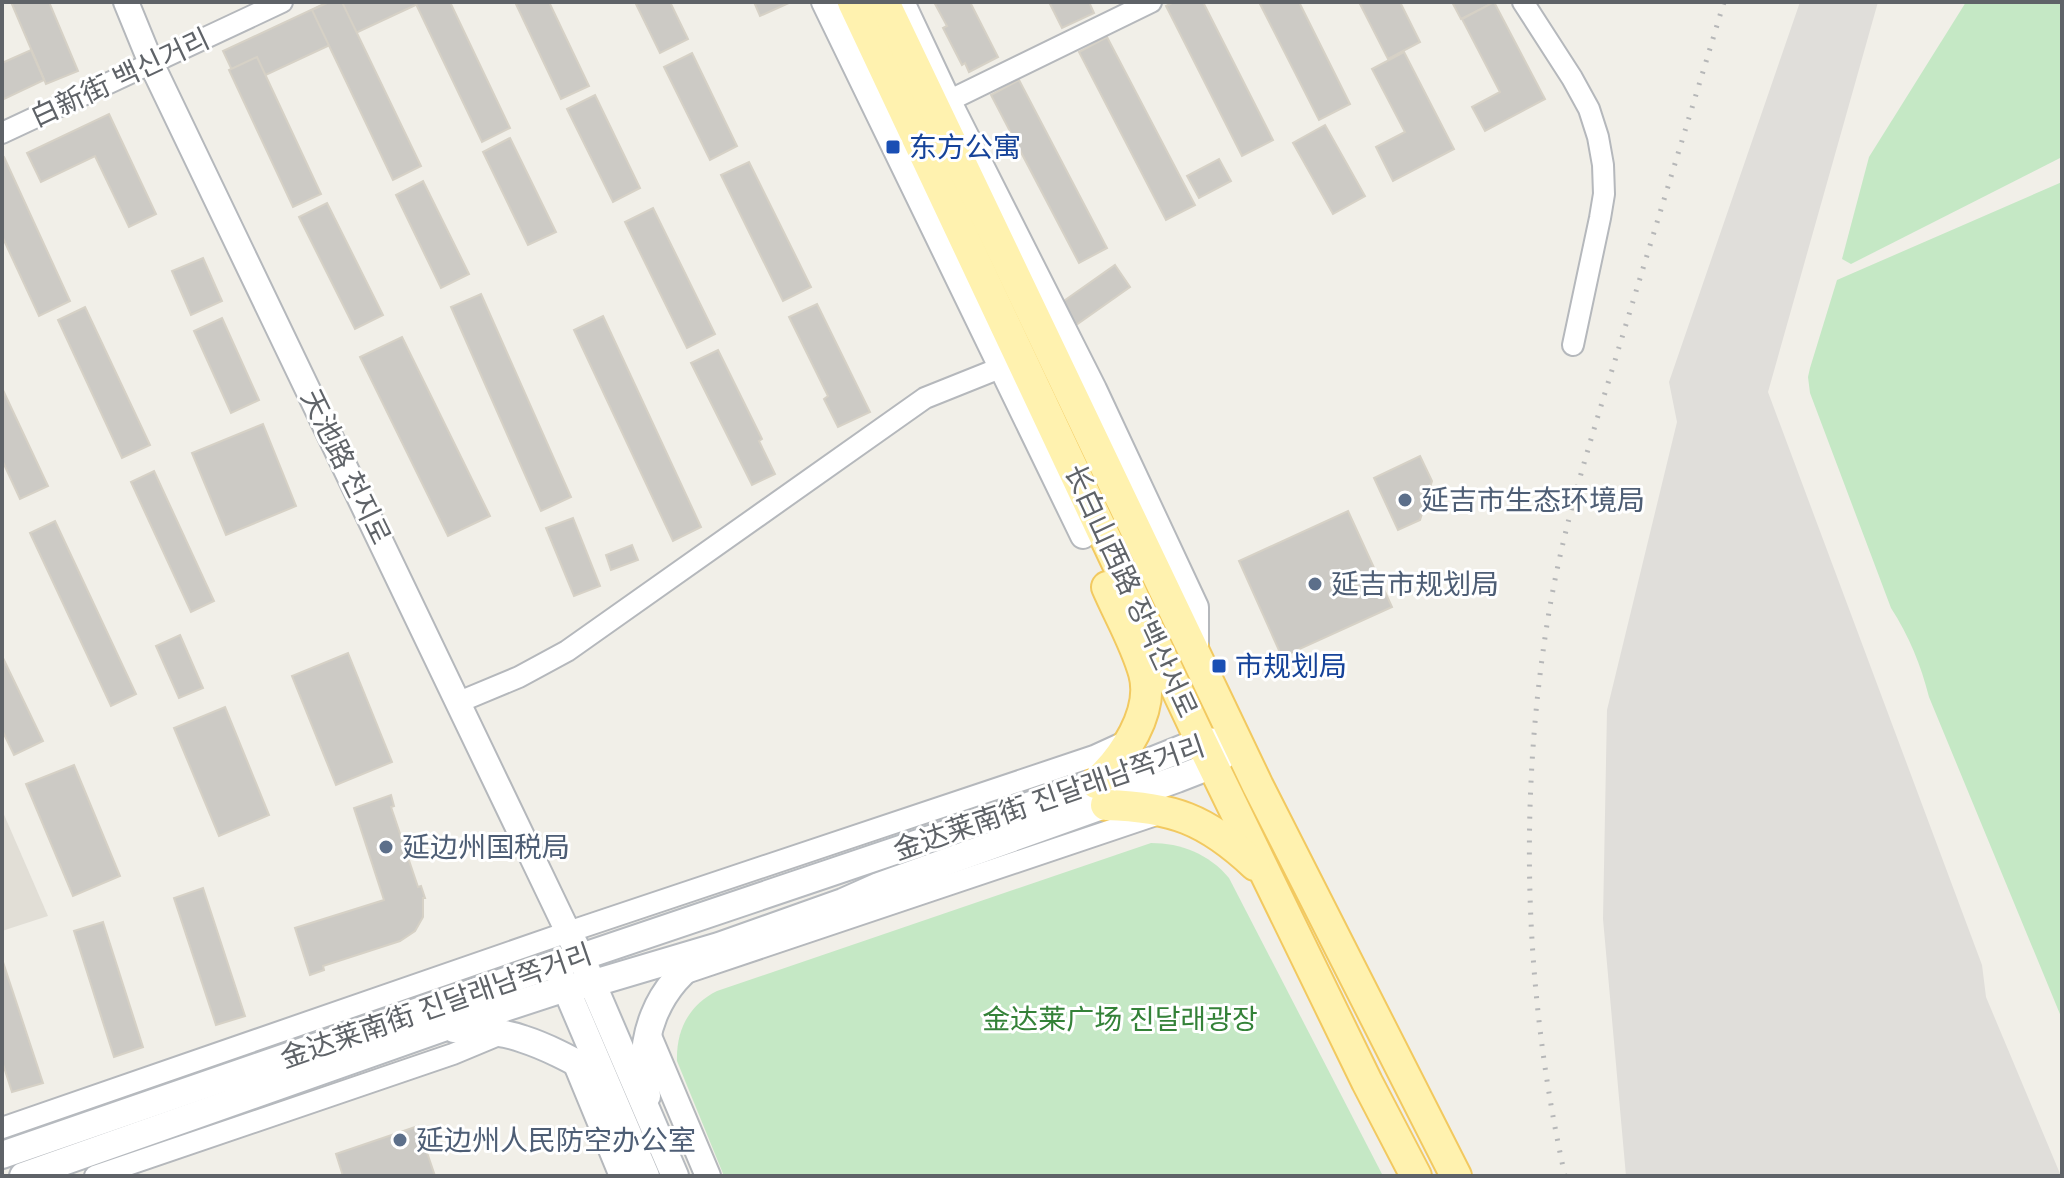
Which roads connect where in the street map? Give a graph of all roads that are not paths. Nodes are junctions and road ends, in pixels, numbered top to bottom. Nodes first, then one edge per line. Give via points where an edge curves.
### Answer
1 (126, 2) edge
2 (282, 2) edge
3 (824, 2) edge
4 (853, 2) edge
5 (884, 2) edge
6 (902, 2) edge
7 (1151, 2) edge
8 (1523, 2) edge
9 (151, 63) junction
10 (942, 104) junction
11 (2, 133) edge
12 (1573, 345) dead end
13 (1011, 363) junction
14 (1088, 499) junction
15 (1083, 536) junction
16 (459, 702) junction
17 (1131, 739) junction
18 (1237, 742) junction
19 (1207, 753) junction
20 (1101, 794) junction
21 (1166, 811) junction
22 (1295, 859) junction
23 (1265, 874) junction
24 (568, 932) junction
25 (719, 946) junction
26 (581, 957) junction
27 (555, 964) junction
28 (681, 975) junction
29 (579, 986) junction
30 (443, 1028) junction
31 (501, 1034) junction
32 (648, 1034) junction
33 (575, 1062) junction
34 (603, 1077) junction
35 (651, 1122) junction
36 (2, 1128) edge
37 (2, 1155) edge
38 (23, 1176) edge
39 (95, 1176) edge
40 (622, 1176) edge
41 (646, 1176) edge
42 (675, 1176) edge
43 (708, 1176) edge
44 (1416, 1176) edge
45 (1456, 1176) edge

1 - 9 street, 天池路 천지로
2 - 9 street, 白新街 백신거리
3 - 13 street, 长白山西路 장백산서로
4 - 13 main road, 长白山西路 장백산서로
5 - 10 main road, 长白山西路 장백산서로
6 - 10 street, 长白山西路 장백산서로
7 - 10 street
8 - 12 street via 1589,109 1603,165 1600,218
9 - 11 street, 白新街 백신거리
9 - 16 street, 天池路 천지로
10 - 18 main road, 长白山西路 장백산서로
13 - 14 main road, 长白山西路 장백산서로
13 - 15 street, 长白山西路 장백산서로
13 - 16 street via 925,398 567,651
14 - 15 main road
14 - 19 main road, 长白山西路 장백산서로
15 - 17 main road via 1145,675 1146,696
16 - 24 street, 天池路 천지로
17 - 20 main road
17 - 24 street, 金达莱南街 진달래남쪽거리 via 1094,756
18 - 19 main road, 金达莱南街 진달래남쪽거리
18 - 22 main road, 长白山西路 장백산서로
19 - 20 main road, 金达莱南街 진달래남쪽거리
19 - 23 main road, 长白山西路 장백산서로
20 - 21 main road
20 - 25 main road, 金达莱南街 진달래남쪽거리 via 843,902
20 - 26 main road, 金达莱南街 진달래남쪽거리
21 - 23 main road via 1214,830
21 - 28 street, 金达莱南街 진달래남쪽거리
22 - 23 main road
22 - 45 main road, 长白山西路 장백산서로
23 - 44 main road, 长白山西路 장백산서로
24 - 26 main road, 天池路 천지로
24 - 27 main road
24 - 36 street, 金达莱南街 진달래남쪽거리
25 - 28 main road
25 - 29 main road, 金达莱南街 진달래남쪽거리
26 - 27 main road, 金达莱南街 진달래남쪽거리
26 - 29 main road, 天池路 천지로
27 - 29 main road, 天池路 천지로
27 - 37 main road, 金达莱南街 진달래남쪽거리
28 - 32 main road via 654,1013
29 - 30 main road, 金达莱南街 진달래남쪽거리
29 - 34 main road, 天池路 천지로
29 - 35 main road, 天池路 천지로
30 - 31 main road
30 - 38 main road, 金达莱南街 진달래남쪽거리
31 - 33 main road
31 - 39 street, 金达莱南街 진달래남쪽거리
32 - 35 main road via 644,1079
32 - 43 street
33 - 34 main road
33 - 40 street
34 - 41 main road, 天池路 천지로
35 - 42 main road, 天池路 천지로

